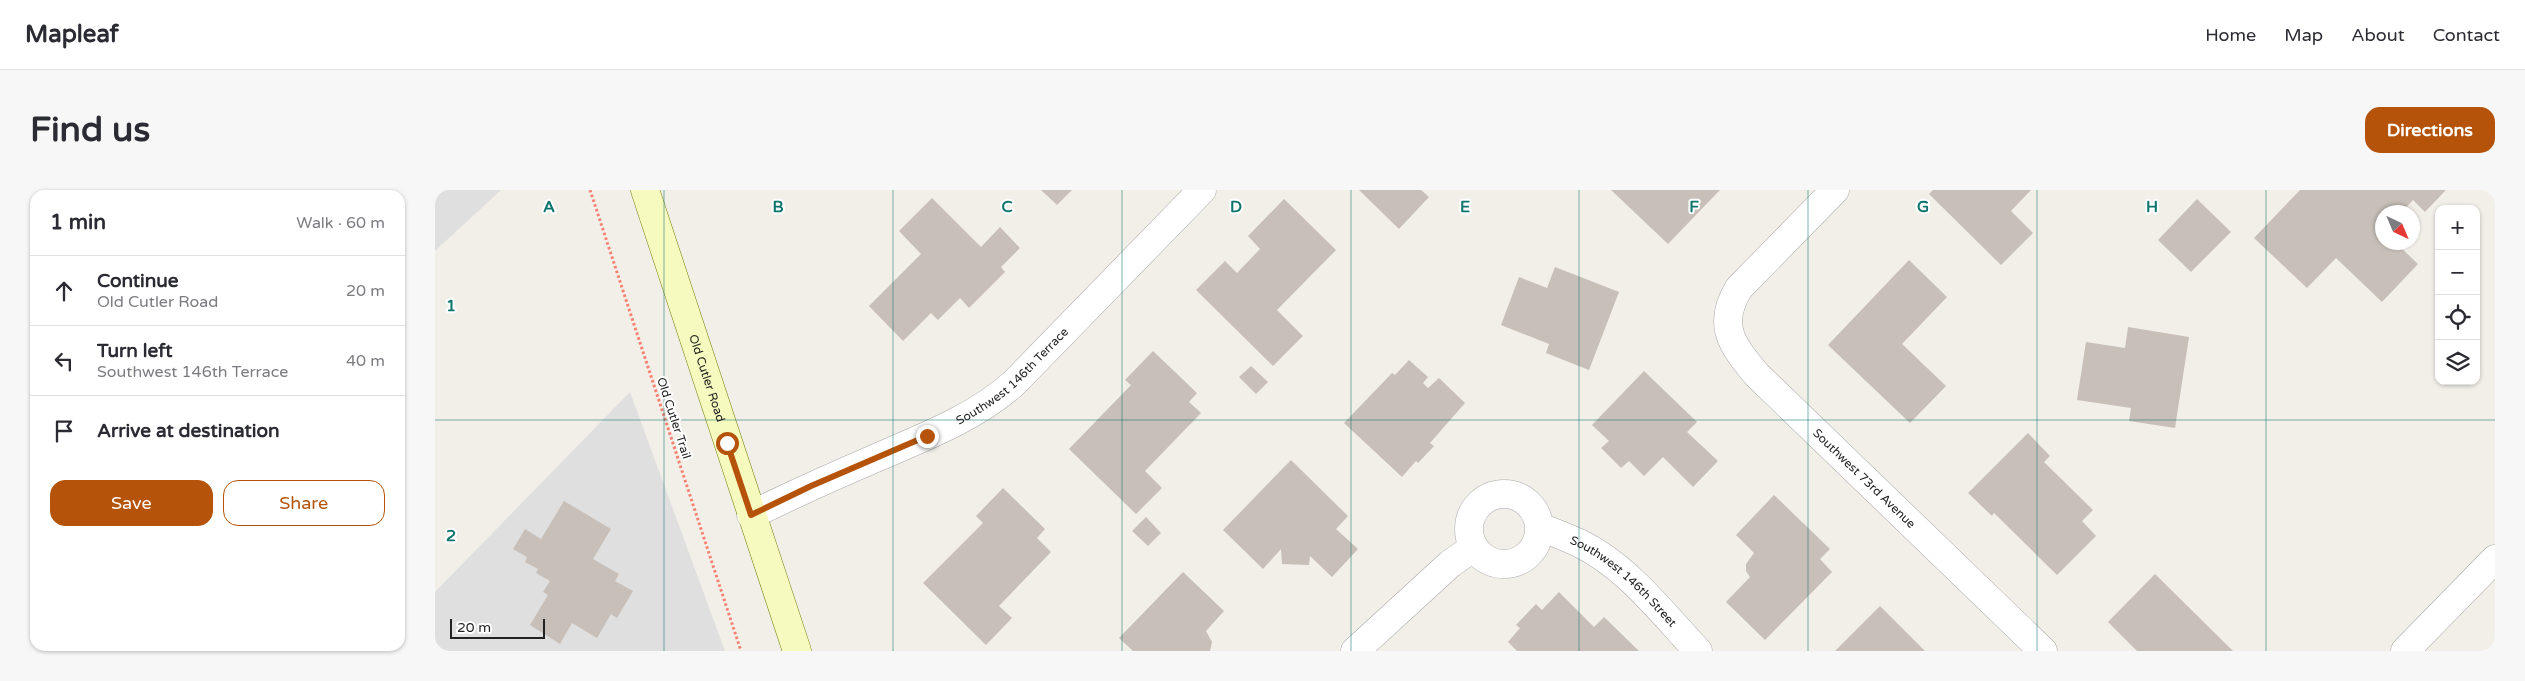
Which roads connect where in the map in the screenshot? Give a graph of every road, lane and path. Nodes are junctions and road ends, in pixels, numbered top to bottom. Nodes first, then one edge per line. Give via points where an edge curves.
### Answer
1 (590, 190) edge
2 (645, 190) edge
3 (1202, 190) edge
4 (1835, 190) edge
5 (751, 515) junction
6 (1540, 527) junction
7 (1474, 547) junction
8 (2495, 559) edge
9 (741, 651) edge
10 (797, 651) edge
11 (1355, 651) edge
12 (1698, 651) edge
13 (2043, 651) edge
14 (2405, 651) edge

1 - 9 path, Old Cutler Trail
2 - 5 main road, Old Cutler Road
3 - 5 street, Southwest 146th Terrace via 1014,383 992,401 944,428
4 - 13 street, Southwest 73rd Avenue via 1739,288 1730,302 1728,332 1737,351 1757,375
5 - 10 main road, Old Cutler Road
6 - 7 street via 1533,549 1514,563 1491,562
6 - 7 street via 1537,516 1523,498 1512,494 1489,497 1479,503 1469,524 1469,536
6 - 12 street, Southwest 146th Street via 1580,543 1611,564 1640,589
7 - 11 street via 1450,564
8 - 14 street

